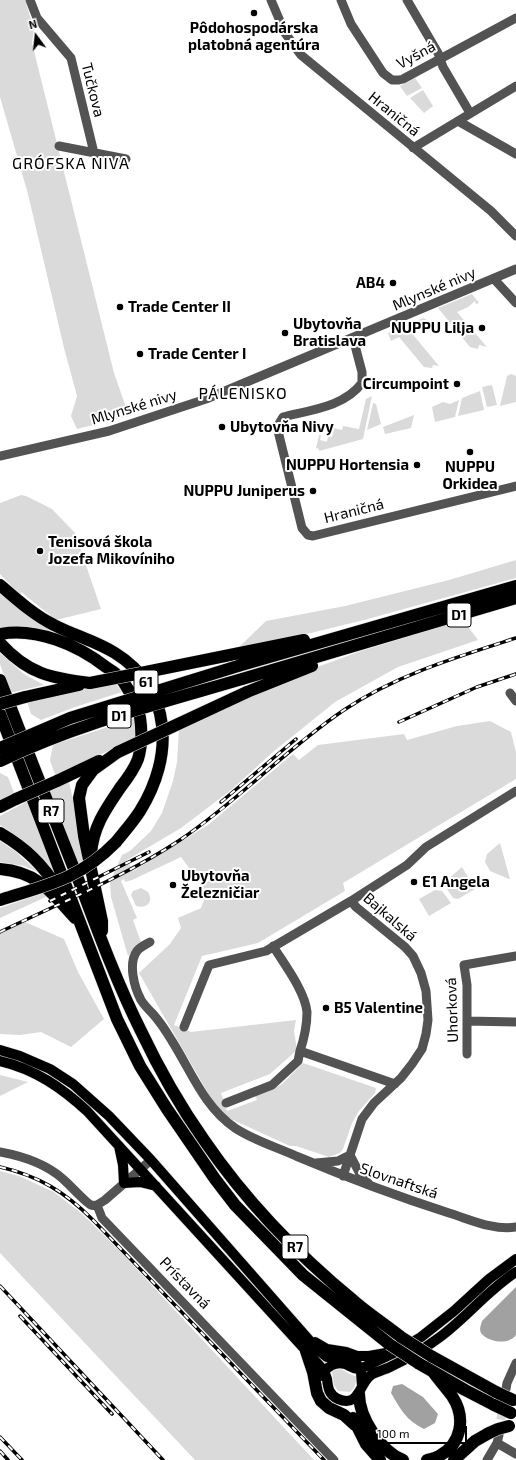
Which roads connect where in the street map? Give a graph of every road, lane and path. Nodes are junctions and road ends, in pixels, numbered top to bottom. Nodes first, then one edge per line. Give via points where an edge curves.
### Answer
1 (30, 0) edge
2 (271, 0) edge
3 (341, 0) edge
4 (407, 0) edge
5 (516, 18) edge
6 (440, 58) junction
7 (516, 86) edge
8 (470, 113) junction
9 (458, 121) junction
10 (59, 146) dead end
11 (413, 148) junction
12 (94, 153) junction
13 (516, 154) edge
14 (126, 159) dead end
15 (516, 236) edge
16 (516, 270) edge
17 (494, 279) junction
18 (516, 303) edge
19 (353, 338) junction
20 (0, 456) edge
21 (516, 486) edge
22 (0, 585) edge
23 (516, 586) edge
24 (516, 598) edge
25 (0, 634) edge
26 (333, 639) junction
27 (0, 643) edge
28 (337, 651) junction
29 (0, 680) edge
30 (90, 683) junction
31 (129, 691) dead end
32 (510, 693) dead end
33 (516, 701) edge
34 (0, 704) edge
35 (0, 714) edge
36 (140, 717) dead end
37 (0, 748) edge
38 (118, 752) junction
39 (0, 761) edge
40 (516, 791) edge
41 (0, 807) edge
42 (0, 833) edge
43 (91, 867) junction
44 (0, 869) edge
45 (0, 900) edge
46 (350, 901) junction
47 (79, 922) junction
48 (102, 942) junction
49 (150, 942) dead end
50 (273, 946) junction
51 (516, 956) edge
52 (467, 1021) junction
53 (516, 1022) edge
54 (184, 1027) dead end
55 (0, 1050) edge
56 (300, 1051) junction
57 (467, 1054) dead end
58 (0, 1062) edge
59 (395, 1084) junction
60 (226, 1103) dead end
61 (119, 1145) junction
62 (0, 1152) edge
63 (350, 1155) junction
64 (151, 1160) junction
65 (312, 1163) junction
66 (141, 1168) junction
67 (343, 1176) junction
68 (124, 1183) junction
69 (156, 1186) junction
70 (371, 1186) junction
71 (97, 1205) junction
72 (516, 1227) edge
73 (516, 1259) edge
74 (516, 1272) edge
75 (308, 1345) junction
76 (392, 1348) junction
77 (516, 1363) edge
78 (360, 1369) junction
79 (324, 1372) junction
80 (379, 1372) junction
81 (433, 1372) junction
82 (501, 1390) junction
83 (360, 1394) junction
84 (342, 1406) junction
85 (514, 1407) edge
86 (356, 1425) junction
87 (512, 1426) edge
88 (495, 1437) junction
89 (516, 1454) edge
90 (334, 1460) edge
91 (380, 1460) edge
92 (403, 1460) edge
93 (427, 1460) edge
94 (454, 1460) edge
95 (487, 1460) edge

1 - 12 street, Tučkova via 37,18 71,58
2 - 11 street, Hraničná via 285,33 298,52
3 - 6 street, Vyšná via 354,29 379,67 392,80 399,80
4 - 6 street
5 - 6 street, Vyšná
6 - 8 street
7 - 8 street
8 - 9 street
9 - 11 street
9 - 13 street
10 - 12 street
11 - 15 street, Hraničná via 491,211
12 - 14 street
16 - 17 street, Mlynské nivy
17 - 18 street
17 - 19 street, Mlynské nivy
19 - 20 street, Mlynské nivy via 150,418 109,431
19 - 21 street, Hraničná via 362,372 362,383 357,390 331,405 283,417 277,427 302,528 308,534 313,536
22 - 45 highway, 61, bridge via 16,600 52,624 114,653 130,665 143,678 157,701 162,723 163,748 158,770 141,810 116,842 91,864 70,877
23 - 26 highway, D1
24 - 28 highway, D1
25 - 31 highway via 22,632 53,639 76,648 98,660 118,676
26 - 30 highway, bridge via 304,640
26 - 37 highway, D1, bridge via 70,718
27 - 30 highway via 14,657 36,672 62,680
28 - 38 highway, bridge via 321,662 247,692
28 - 39 highway, D1, bridge via 74,730
29 - 48 highway, R7
30 - 34 highway, bridge
32 - 33 street
35 - 47 highway, R7
36 - 43 highway via 142,730 138,759 133,771 98,823 92,840
38 - 41 highway, bridge
38 - 43 highway via 93,770 82,785 80,810
40 - 46 street, Bajkalská via 426,847 407,865
42 - 47 highway via 35,858 56,885
43 - 48 highway via 102,920
44 - 47 highway via 18,872 39,881
46 - 50 street, Bajkalská
46 - 59 street, Bajkalská via 413,956 426,991 428,1020 422,1049
47 - 76 highway, R7 via 130,1047 167,1109 215,1178 235,1205 303,1275
48 - 82 highway, R7, bridge via 126,1000 157,1063 204,1140 269,1221 354,1301 401,1337 430,1356
49 - 65 street, Slovnaftská via 136,951 133,961 136,990 162,1026 204,1096 216,1112 235,1128
50 - 54 street, Bajkalská via 266,951 209,965
50 - 56 street via 301,992 307,1011
51 - 52 street, Uhorková via 464,965
52 - 53 street
52 - 57 street, Uhorková
55 - 64 main road via 35,1061 68,1081 109,1116
56 - 59 street
56 - 60 street via 298,1061 272,1085
58 - 61 main road via 42,1077 65,1092
59 - 63 street, Bajkalská via 366,1113
61 - 66 main road
61 - 68 main road
62 - 71 street via 49,1169 67,1182 89,1204
63 - 65 street via 338,1162
63 - 67 street, Bajkalská
63 - 70 street via 361,1176
64 - 66 street
64 - 75 main road
65 - 67 street, Slovnaftská
66 - 68 street
66 - 69 main road
67 - 70 street, Slovnaftská
68 - 69 main road via 140,1182
68 - 71 street
69 - 75 main road
70 - 72 street, Slovnaftská via 476,1221 498,1227
71 - 90 street, Prístavná via 102,1218
73 - 76 main road via 431,1330
74 - 80 main road via 440,1337
75 - 76 main road via 357,1356 370,1356
75 - 78 main road via 324,1355 348,1358
75 - 79 main road
75 - 86 highway via 317,1393 321,1401
76 - 78 main road
76 - 81 highway, R7, bridge
77 - 82 street
78 - 79 main road via 353,1369 340,1363 330,1366
78 - 83 main road via 363,1379
79 - 83 main road via 328,1390 333,1396 346,1400
79 - 84 main road via 321,1381 324,1396 332,1403
80 - 83 main road via 370,1376
80 - 83 main road via 365,1396
81 - 85 highway, R7, bridge via 494,1405
81 - 93 highway via 452,1397 461,1423 451,1447 439,1457
82 - 85 highway, R7, bridge
83 - 84 main road via 351,1406
83 - 92 highway via 366,1421 380,1443
84 - 86 highway via 350,1412
86 - 91 highway via 366,1444
87 - 88 highway, bridge via 498,1429
88 - 89 street
88 - 94 highway via 475,1442
88 - 95 street

